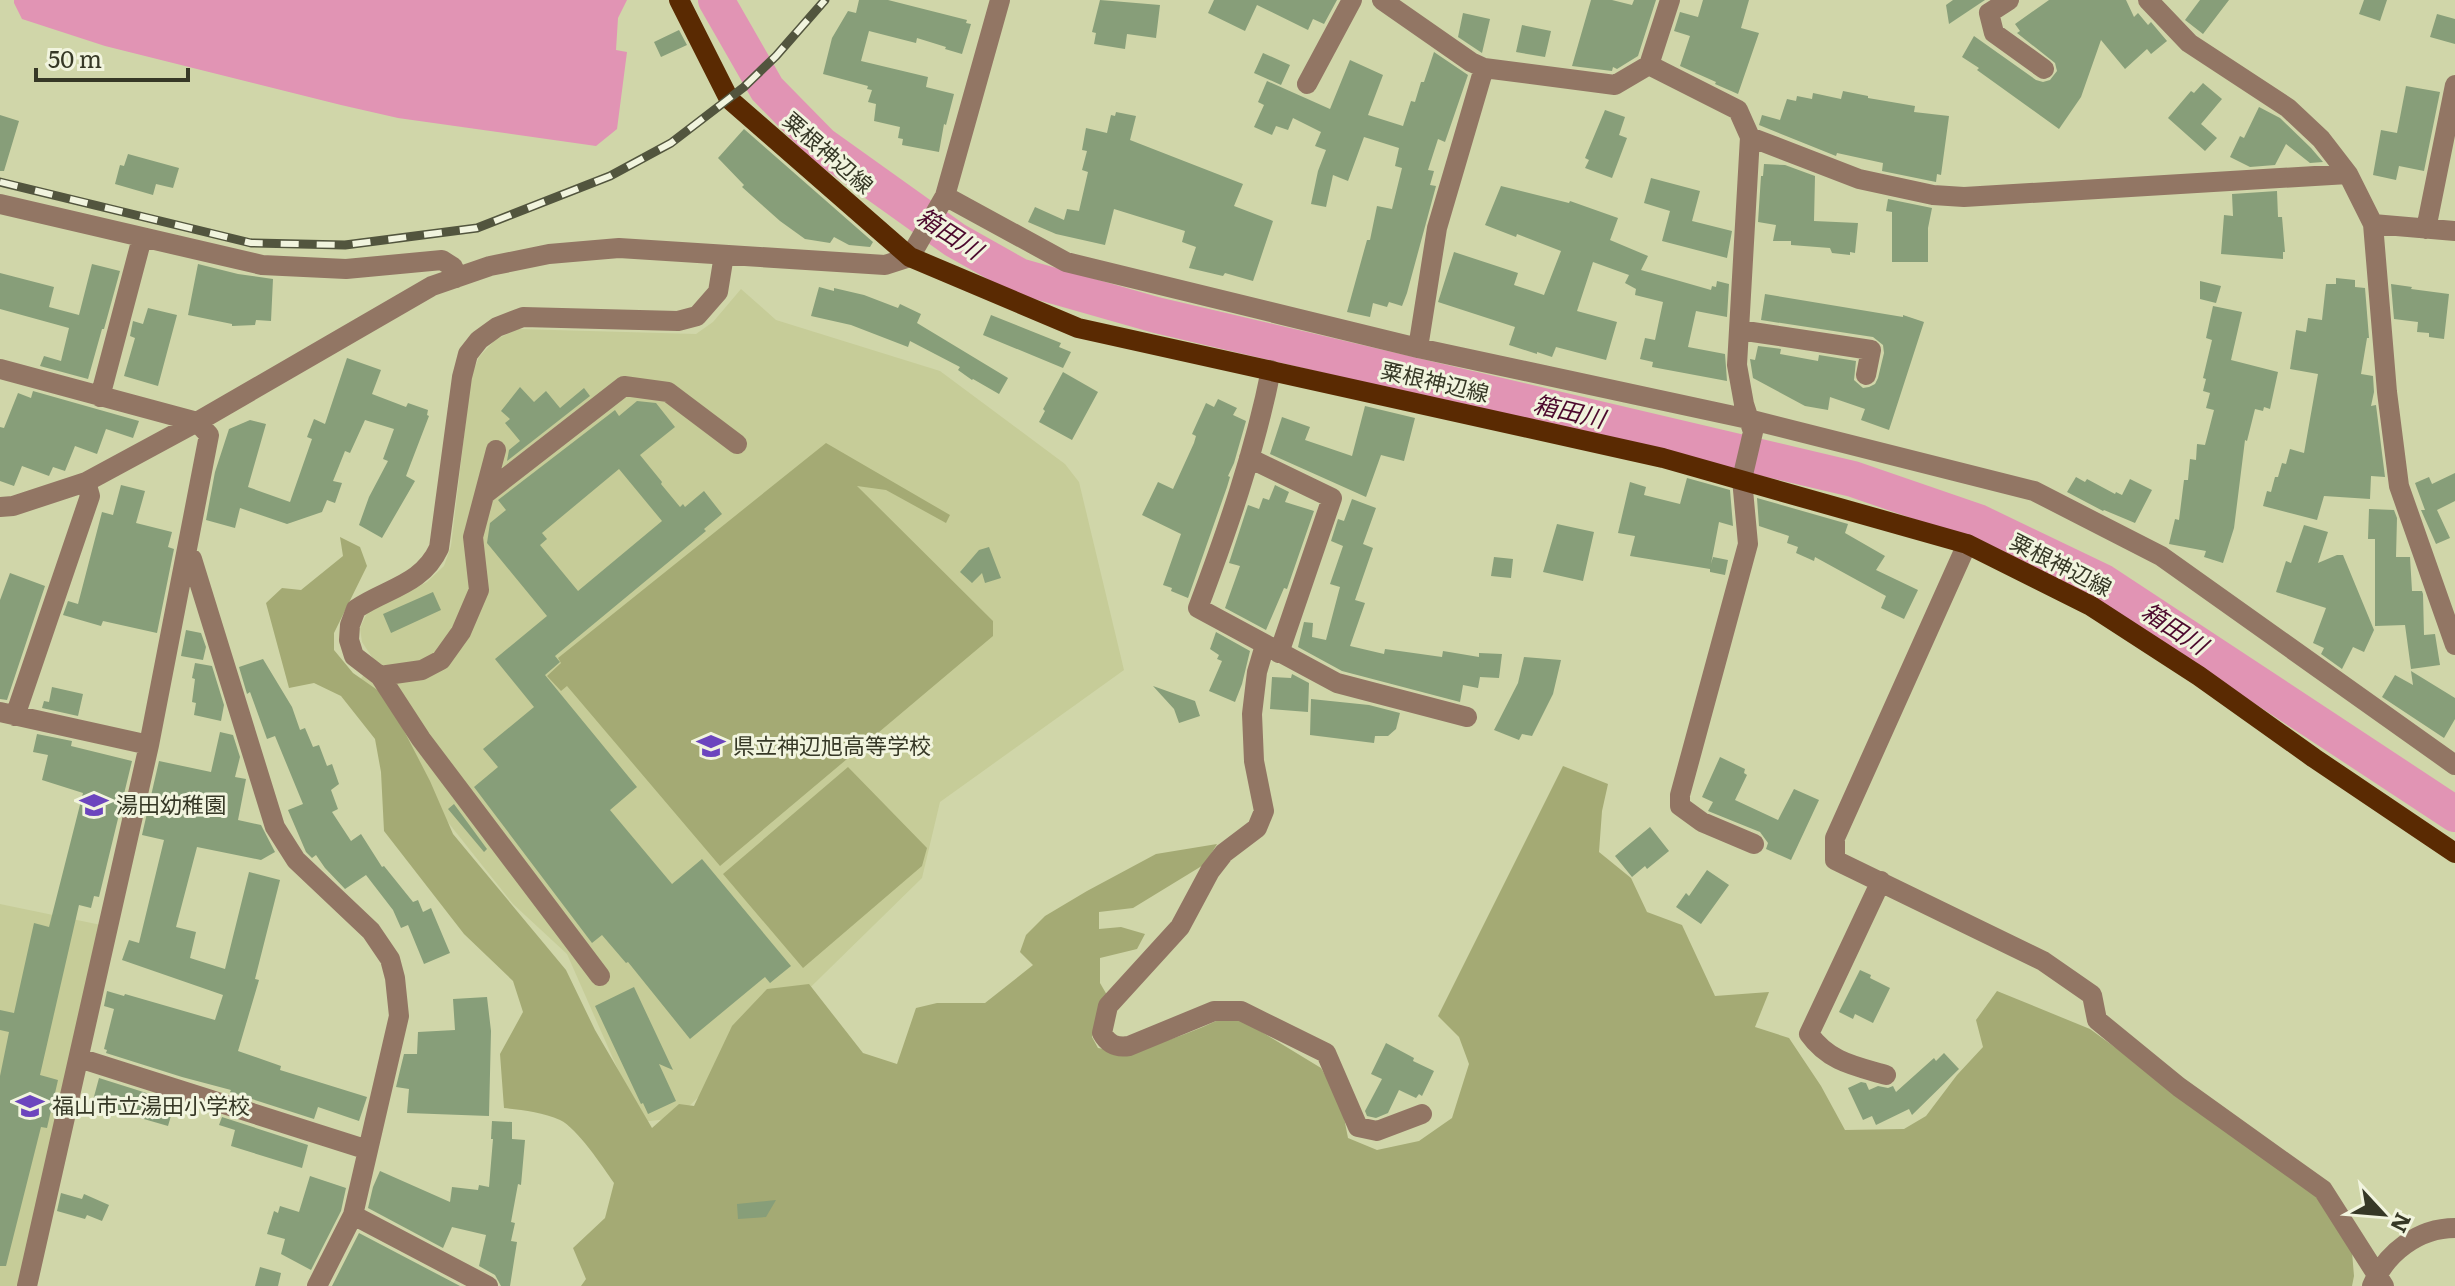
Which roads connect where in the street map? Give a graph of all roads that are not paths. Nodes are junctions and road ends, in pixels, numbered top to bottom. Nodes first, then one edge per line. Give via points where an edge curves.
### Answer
1 (679, 0) edge
2 (1000, 0) edge
3 (1352, 0) edge
4 (1382, 0) edge
5 (1670, 0) edge
6 (2009, 0) edge
7 (2148, 0) edge
8 (1649, 65) junction
9 (1484, 68) junction
10 (2044, 69) dead end
11 (1307, 84) dead end
12 (2455, 85) edge
13 (1750, 137) junction
14 (2348, 174) junction
15 (944, 200) junction
16 (0, 204) edge
17 (2373, 224) junction
18 (2426, 229) junction
19 (2455, 231) edge
20 (142, 238) junction
21 (913, 253) junction
22 (724, 255) junction
23 (456, 278) junction
24 (1739, 330) junction
25 (1418, 348) junction
26 (0, 369) edge
27 (1271, 370) junction
28 (1866, 375) dead end
29 (100, 397) junction
30 (197, 422) junction
31 (1751, 426) junction
32 (737, 444) dead end
33 (496, 450) dead end
34 (1249, 458) junction
35 (1743, 476) junction
36 (86, 482) junction
37 (485, 494) junction
38 (0, 507) edge
39 (1967, 544) junction
40 (187, 558) junction
41 (2455, 645) edge
42 (1272, 649) junction
43 (380, 676) junction
44 (7, 714) edge
45 (1467, 717) dead end
46 (149, 745) junction
47 (2455, 765) edge
48 (1754, 844) dead end
49 (2455, 853) edge
50 (1881, 881) junction
51 (600, 976) dead end
52 (79, 1058) junction
53 (1886, 1075) dead end
54 (1422, 1114) dead end
55 (368, 1150) junction
56 (353, 1215) junction
57 (2455, 1228) edge
58 (2377, 1282) edge
59 (27, 1286) edge
60 (317, 1286) edge
61 (488, 1286) edge

1 - 21 main road, 粟根神辺線 via 729,99
2 - 15 street
3 - 11 street
4 - 9 street
5 - 8 street
6 - 10 street via 1989,13 1994,33
7 - 14 street via 2189,43 2288,108
8 - 9 street via 1615,85
8 - 13 street via 1738,110
9 - 25 street via 1437,228
12 - 18 street
13 - 14 street via 1859,179 1964,197
13 - 24 street
14 - 17 street
15 - 21 street
15 - 25 street via 1066,262
16 - 20 street
17 - 18 street
17 - 41 street via 2399,486
18 - 19 street
20 - 23 street via 262,265 346,269 442,260 453,267
20 - 29 street
21 - 22 street via 885,265
21 - 27 main road, 粟根神辺線 via 1078,328
22 - 23 street via 619,248 549,254
22 - 43 street via 718,292 697,316 678,321 523,317 479,340 468,354 462,377 433,562 420,575 356,609 350,625 354,656
23 - 30 street via 432,286
24 - 28 street via 1871,350
24 - 31 street via 1737,365
25 - 31 street
26 - 29 street
27 - 34 street
27 - 35 main road, 粟根神辺線
29 - 30 street
30 - 36 street
30 - 40 street via 209,435
31 - 35 street
31 - 47 street via 2034,491 2161,556
32 - 37 street via 668,392 624,386
33 - 37 street
34 - 42 street via 1198,608
34 - 42 street via 1332,498
35 - 39 main road, 粟根神辺線
35 - 48 street via 1748,544 1680,806 1702,822
36 - 38 street
36 - 44 street via 90,496
37 - 43 street via 473,537 479,590 461,632 441,660 422,670
39 - 49 main road, 粟根神辺線 via 2091,606
39 - 50 street via 1835,838 1835,860
40 - 46 street
40 - 55 street via 192,559 275,827 296,860 371,931 390,959 399,1016
42 - 45 street via 1337,683
42 - 54 street via 1257,672 1252,714 1264,811 1257,828 1210,871 1180,927 1108,1006 1102,1033 1119,1048 1214,1011 1241,1011 1326,1053 1358,1127 1377,1131
43 - 51 street via 421,739
44 - 46 street
46 - 52 street
50 - 53 street via 1809,1034 1819,1049 1847,1064
50 - 58 street via 2043,961 2092,995 2097,1020 2179,1087 2323,1190
52 - 55 street
52 - 59 street
55 - 56 street
56 - 60 street
56 - 61 street
57 - 58 street via 2407,1241 2392,1254

